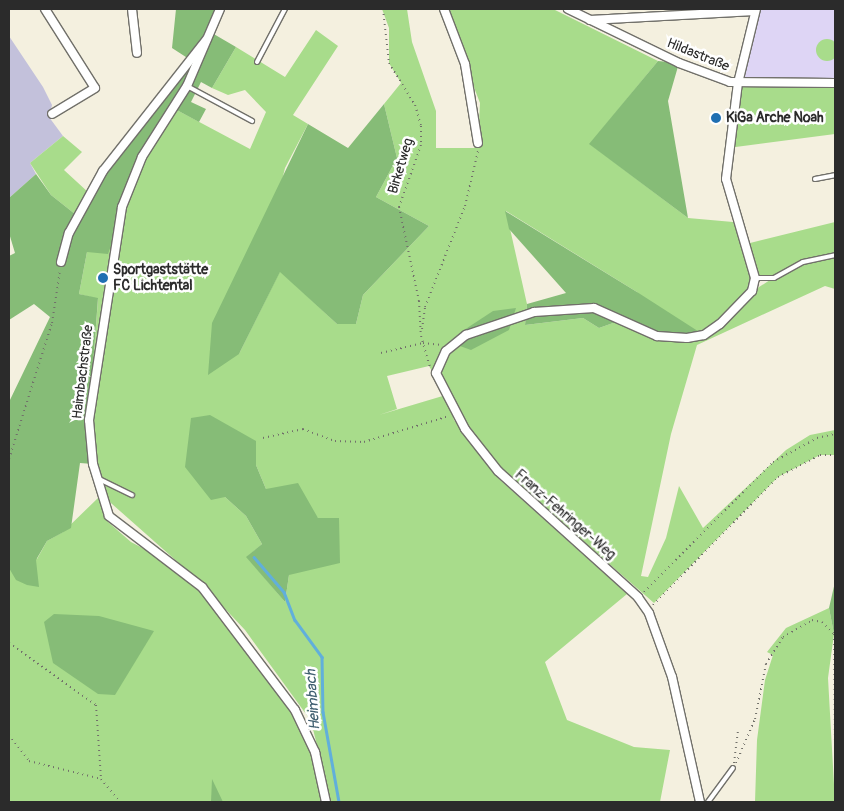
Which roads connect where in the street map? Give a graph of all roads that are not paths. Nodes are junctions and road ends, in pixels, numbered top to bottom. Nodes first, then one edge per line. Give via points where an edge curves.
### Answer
1 (45, 9) edge
2 (132, 9) edge
3 (220, 9) edge
4 (285, 9) edge
5 (444, 9) edge
6 (568, 9) edge
7 (755, 10) edge
8 (589, 20) junction
9 (212, 33) junction
10 (138, 54) dead end
11 (257, 62) dead end
12 (738, 83) junction
13 (835, 83) edge
14 (187, 86) junction
15 (52, 114) dead end
16 (252, 120) dead end
17 (478, 143) road end
18 (835, 175) edge
19 (815, 179) dead end
20 (835, 255) edge
21 (61, 262) road end
22 (755, 278) junction
23 (97, 478) junction
24 (132, 495) dead end
25 (733, 768) road end
26 (326, 802) edge
27 (700, 802) edge
28 (708, 802) edge

1 - 15 street via 95,88
2 - 10 street
3 - 9 street, Haimbachstraße
4 - 11 lane
5 - 17 street via 465,64
6 - 8 street, Hildastraße
7 - 8 street via 654,13
7 - 12 street
8 - 12 street, Hildastraße via 679,63
9 - 14 street, Haimbachstraße
9 - 21 street, Haimbachstraße via 123,140 89,193
12 - 13 street, Hildastraße
12 - 22 street via 726,179
14 - 16 lane
14 - 23 street, Haimbachstraße via 142,157 122,207 88,420
18 - 19 lane
20 - 22 lane via 803,262 774,278
22 - 27 street, Franz-Fehringer-Weg via 752,291 704,335 657,336 594,308 559,309 490,324 452,346 438,361 436,373 456,414 514,488 638,597 662,641
23 - 24 lane
23 - 26 street, Haimbachstraße via 109,516 202,587 268,671 307,730
25 - 28 lane

